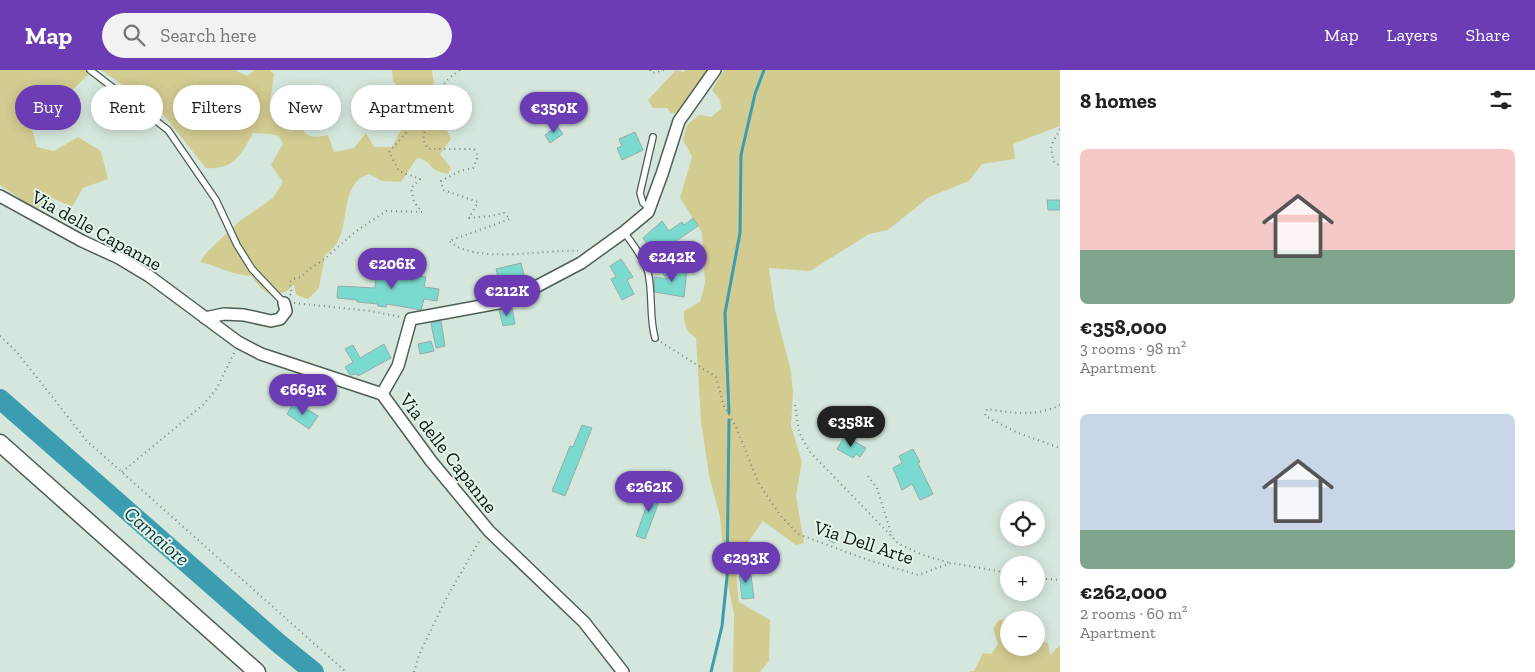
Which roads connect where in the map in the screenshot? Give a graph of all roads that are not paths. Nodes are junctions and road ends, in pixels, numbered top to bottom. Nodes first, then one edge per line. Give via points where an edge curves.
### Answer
1 (90, 70) edge
2 (716, 70) edge
3 (653, 137) dead end
4 (0, 196) edge
5 (649, 208) junction
6 (624, 232) junction
7 (284, 303) joint
8 (205, 318) junction
9 (654, 338) road end
10 (382, 394) junction
11 (0, 443) edge
12 (257, 672) edge
13 (623, 672) edge

1 - 7 lane via 168,130 216,200 252,269
2 - 5 street via 678,121
3 - 5 lane via 640,193 643,203
4 - 8 street, Via delle Capanne via 134,267
5 - 6 street
6 - 9 lane via 648,271
6 - 10 street via 590,257 509,301 411,319 398,366
7 - 8 street via 286,311 280,319 271,321 224,314
8 - 10 street, Via delle Capanne via 261,354
10 - 13 street, Via delle Capanne via 488,531 584,622
11 - 12 main road

